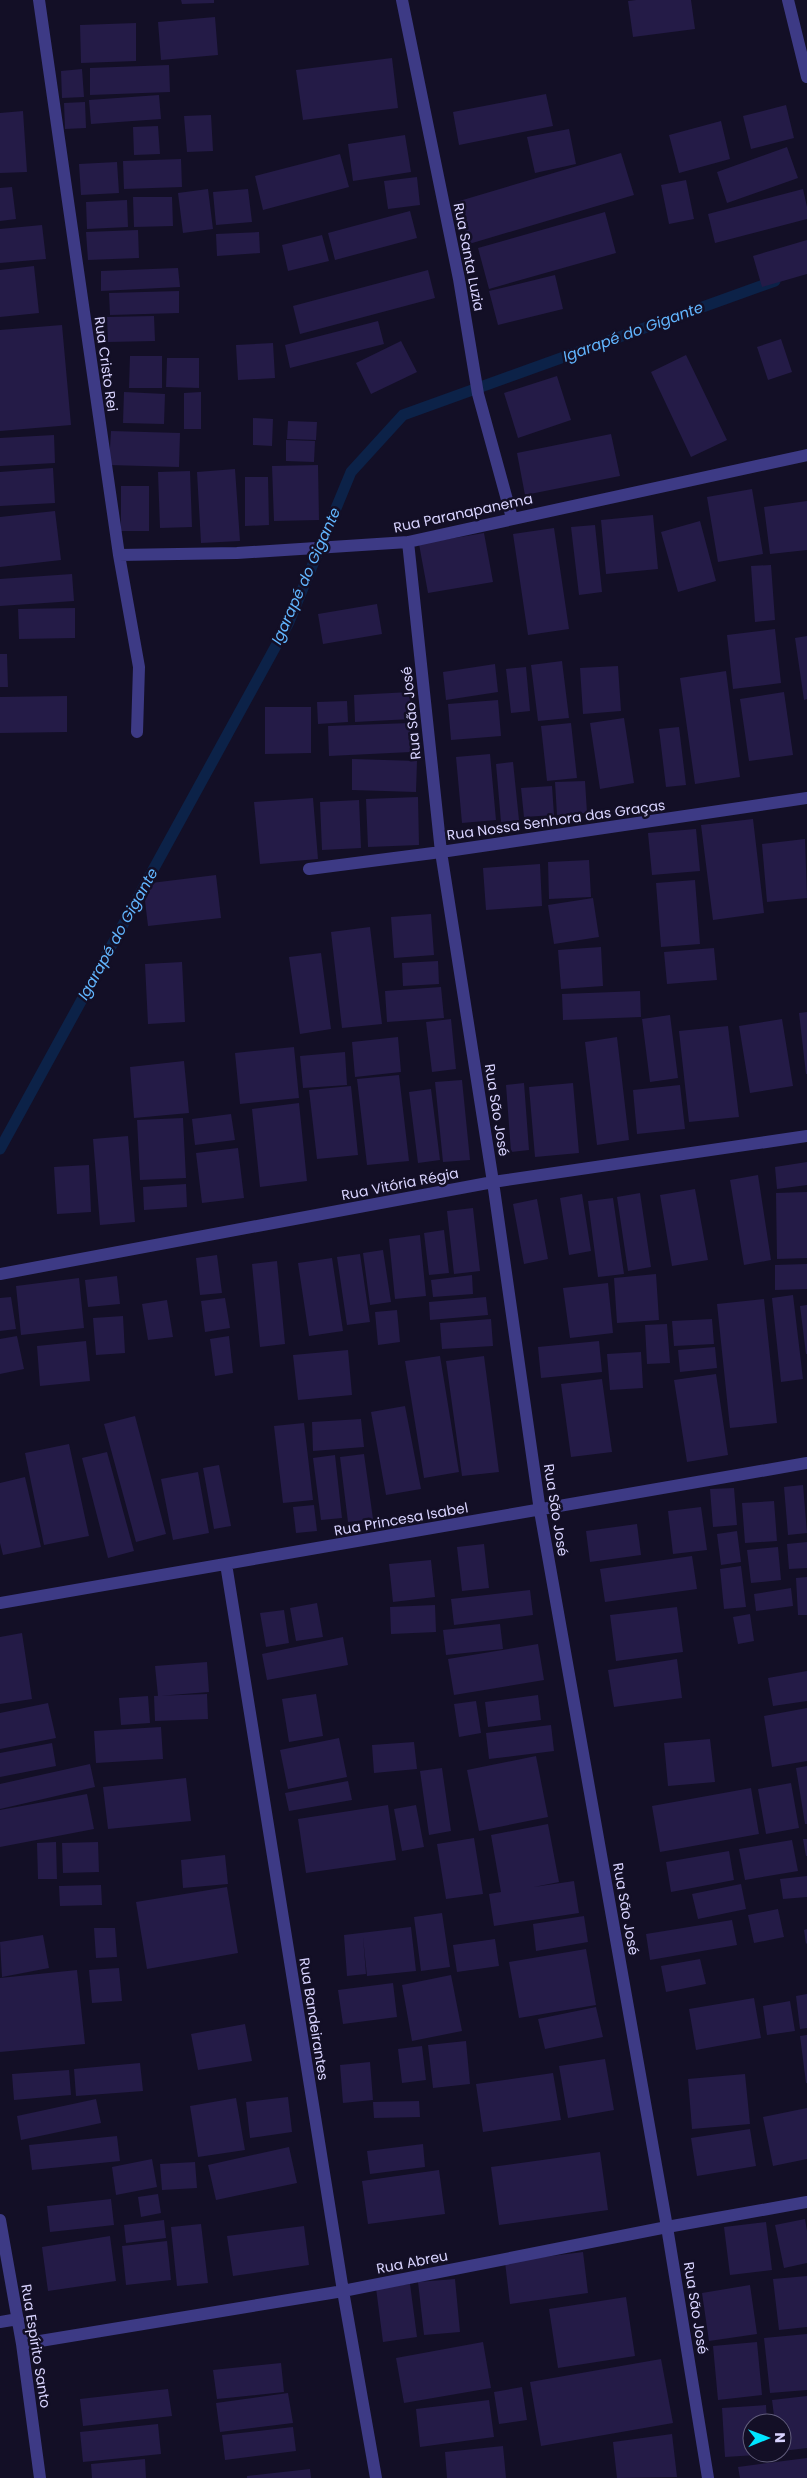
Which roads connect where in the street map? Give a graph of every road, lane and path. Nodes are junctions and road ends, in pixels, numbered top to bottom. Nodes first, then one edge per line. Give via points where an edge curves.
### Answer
1 (39, 0) edge
2 (402, 0) edge
3 (788, 0) edge
4 (807, 77) edge
5 (807, 455) edge
6 (512, 518) junction
7 (408, 542) junction
8 (119, 555) junction
9 (137, 732) dead end
10 (807, 798) edge
11 (441, 852) junction
12 (308, 868) dead end
13 (807, 1136) edge
14 (493, 1182) junction
15 (0, 1274) edge
16 (807, 1463) edge
17 (540, 1511) junction
18 (226, 1564) junction
19 (0, 1603) edge
20 (807, 2202) edge
21 (0, 2220) edge
22 (667, 2227) junction
23 (342, 2292) junction
24 (18, 2319) junction
25 (0, 2322) edge
26 (22, 2344) junction
27 (40, 2478) edge
28 (376, 2478) edge
29 (708, 2478) edge

1 - 8 street, Rua Cristo Rei
2 - 6 street, Rua Santa Luzia via 459,279 478,394
3 - 4 street
5 - 6 street, Rua Paranapanema
6 - 7 street, Rua Paranapanema
7 - 8 street, Rua Paranapanema via 257,552
7 - 11 street, Rua São José
8 - 9 street, Rua Cristo Rei via 139,667
10 - 11 street, Rua Nossa Senhora das Graças
11 - 12 street, Rua Nossa Senhora das Graças
11 - 14 street, Rua São José
13 - 14 street, Rua Vitória Régia
14 - 15 street, Rua Vitória Régia
14 - 17 street, Rua São José
16 - 17 street, Rua Princesa Isabel
17 - 18 street, Rua Princesa Isabel
17 - 22 street, Rua São José
18 - 19 street, Rua Princesa Isabel
18 - 23 street, Rua Bandeirantes
20 - 22 street, Rua Abreu
21 - 24 street, Rua Espírito Santo
22 - 23 street, Rua Abreu
22 - 29 street, Rua São José
23 - 26 street, Rua Abreu
23 - 28 street, Rua Bandeirantes
24 - 25 street
24 - 26 street, Rua Espírito Santo
26 - 27 street, Rua Espírito Santo

